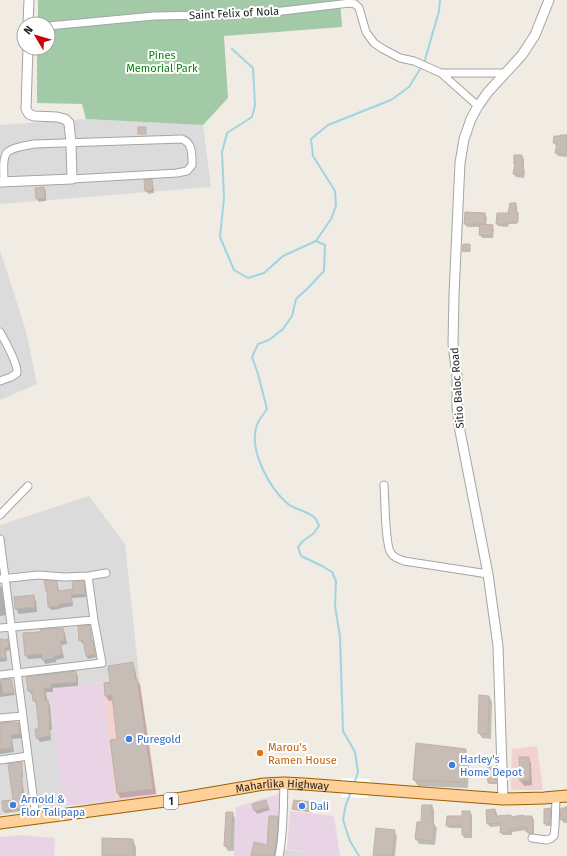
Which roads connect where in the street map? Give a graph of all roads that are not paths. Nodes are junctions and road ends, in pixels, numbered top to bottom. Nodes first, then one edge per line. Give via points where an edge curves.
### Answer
1 (29, 0) edge
2 (549, 0) edge
3 (28, 16) edge
4 (56, 25) edge
5 (28, 56) edge
6 (441, 73) junction
7 (506, 73) junction
8 (478, 106) junction
9 (71, 143) junction
10 (2, 162) edge
11 (72, 179) junction
12 (2, 182) edge
13 (0, 332) edge
14 (3, 343) edge
15 (0, 381) edge
16 (384, 485) dead end
17 (28, 486) dead end
18 (0, 516) edge
19 (0, 539) edge
20 (106, 573) dead end
21 (488, 574) junction
22 (88, 576) junction
23 (2, 579) edge
24 (94, 620) junction
25 (12, 627) junction
26 (0, 628) edge
27 (18, 673) junction
28 (0, 675) edge
29 (23, 716) junction
30 (0, 718) edge
31 (28, 756) junction
32 (0, 760) edge
33 (284, 783) junction
34 (561, 797) edge
35 (503, 798) junction
36 (36, 818) junction
37 (0, 823) edge
38 (532, 838) dead end
39 (279, 856) edge

1 - 3 street
2 - 7 street, Sitio Baloc Road via 535,35
4 - 6 street, Saint Felix of Nola via 154,16 265,13 350,3 359,8 366,32 374,43 400,58
5 - 9 street via 26,109 34,116 65,119 69,123
6 - 7 street
6 - 8 street
7 - 8 street, Sitio Baloc Road
8 - 21 street, Sitio Baloc Road via 464,139 460,163 453,344 460,431
9 - 10 street via 34,144 15,148 9,150
9 - 11 street
9 - 11 street via 182,139 191,146 192,157 192,165 177,173
10 - 12 street
11 - 12 street
13 - 14 street
14 - 15 street via 18,368 12,377
16 - 21 street via 386,535 390,553 404,561
17 - 18 street
19 - 23 street
20 - 22 street
21 - 35 street, Sitio Baloc Road via 498,646
22 - 23 street via 38,575
22 - 24 street
23 - 25 street
24 - 25 street
24 - 27 street via 102,662
25 - 26 street
25 - 27 street
27 - 28 street
27 - 29 street
29 - 30 street
29 - 31 street
31 - 32 street
31 - 36 street
33 - 35 main road, Maharlika Highway / 1
33 - 36 main road, Maharlika Highway / 1 via 264,784 165,802
33 - 39 street via 283,828
34 - 35 main road, Maharlika Highway / 1
34 - 38 street via 554,836 546,840
36 - 37 main road, Maharlika Highway / 1

